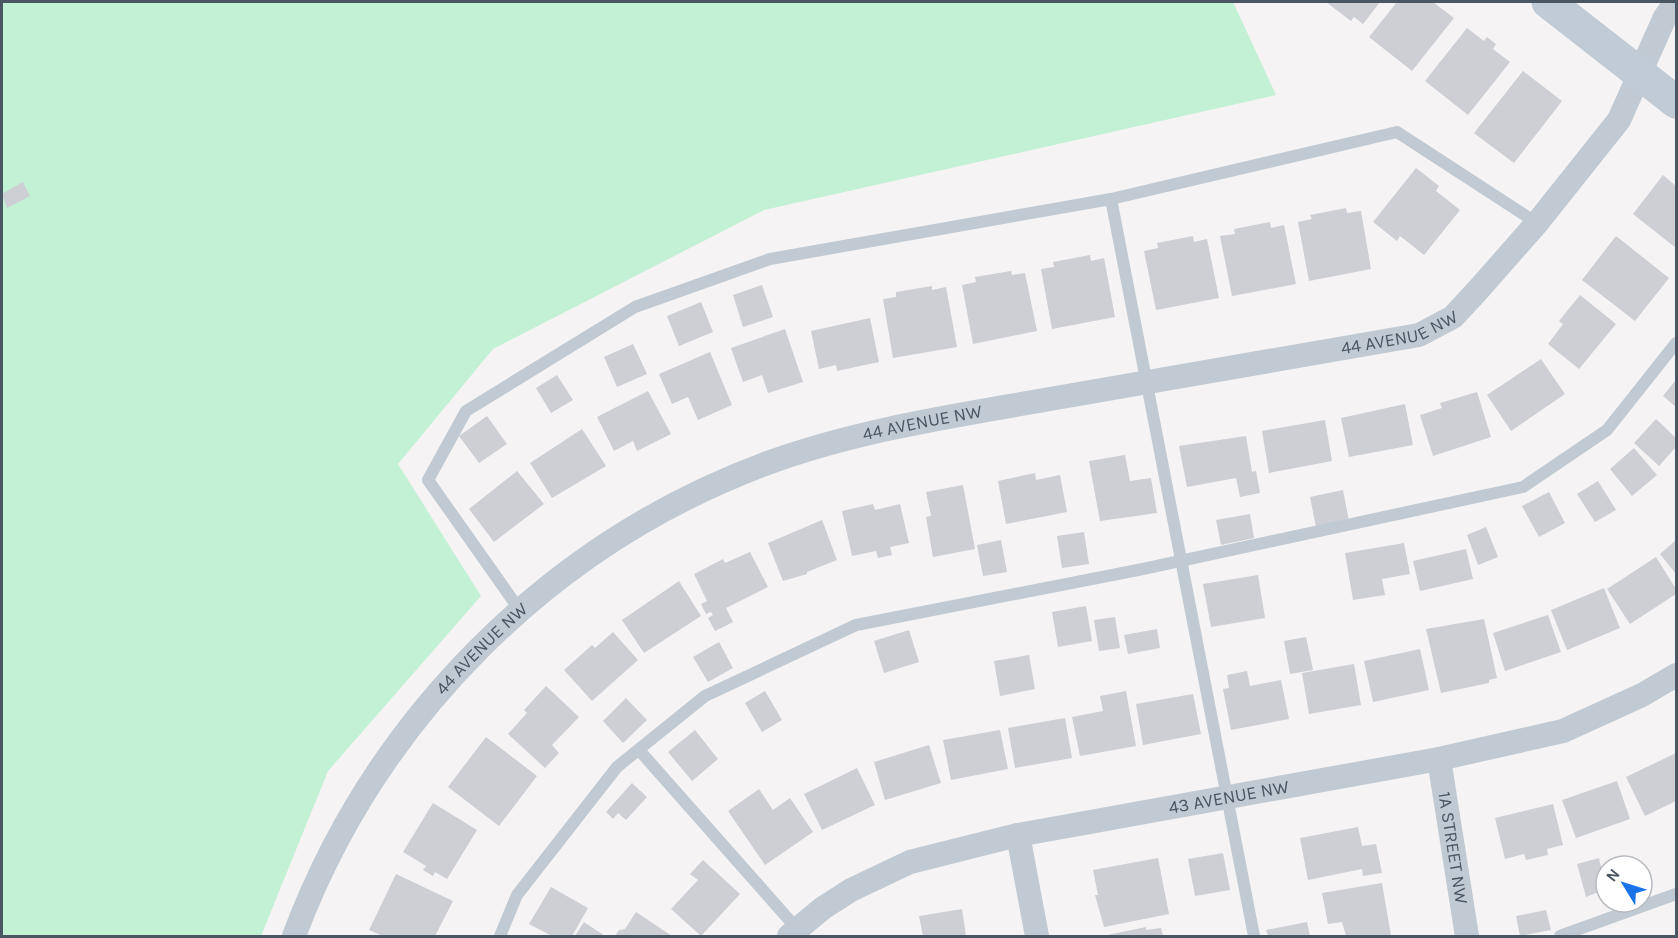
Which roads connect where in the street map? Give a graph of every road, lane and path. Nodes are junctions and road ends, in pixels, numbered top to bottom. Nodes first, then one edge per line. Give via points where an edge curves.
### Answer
1 (1548, 2) edge
2 (1677, 2) edge
3 (1638, 72) junction
4 (1677, 102) edge
5 (1111, 199) junction
6 (1537, 223) junction
7 (1677, 343) edge
8 (1147, 382) junction
9 (1183, 561) junction
10 (519, 609) junction
11 (1677, 675) edge
12 (639, 750) junction
13 (1439, 759) junction
14 (1229, 796) junction
15 (1018, 835) junction
16 (1677, 894) edge
17 (796, 934) edge
18 (294, 936) edge
19 (500, 936) edge
20 (1037, 936) edge
21 (1254, 936) edge
22 (1467, 936) edge
23 (1560, 936) edge

1 - 3 main road
2 - 3 street, 44 AVENUE NW via 1665,17
3 - 4 main road
3 - 6 street, 44 AVENUE NW via 1619,120
5 - 6 lane via 1397,132
5 - 8 lane
5 - 10 lane via 770,259 635,307 466,411 428,480
6 - 8 street, 44 AVENUE NW via 1453,316 1419,335
7 - 9 lane via 1607,430 1523,487
8 - 9 lane
8 - 10 street, 44 AVENUE NW via 866,433 764,465 666,510 615,540
9 - 12 lane via 856,625 705,696
9 - 14 lane
10 - 18 street, 44 AVENUE NW via 447,682 404,734 343,830
11 - 13 street, 43 AVENUE NW via 1563,731
12 - 17 lane
12 - 19 lane via 617,767 517,895
13 - 14 street, 43 AVENUE NW
13 - 22 street, 1A STREET NW
14 - 15 street, 43 AVENUE NW
14 - 21 lane
15 - 17 street, 43 AVENUE NW via 910,862 880,875 823,908
15 - 20 street
16 - 23 lane

